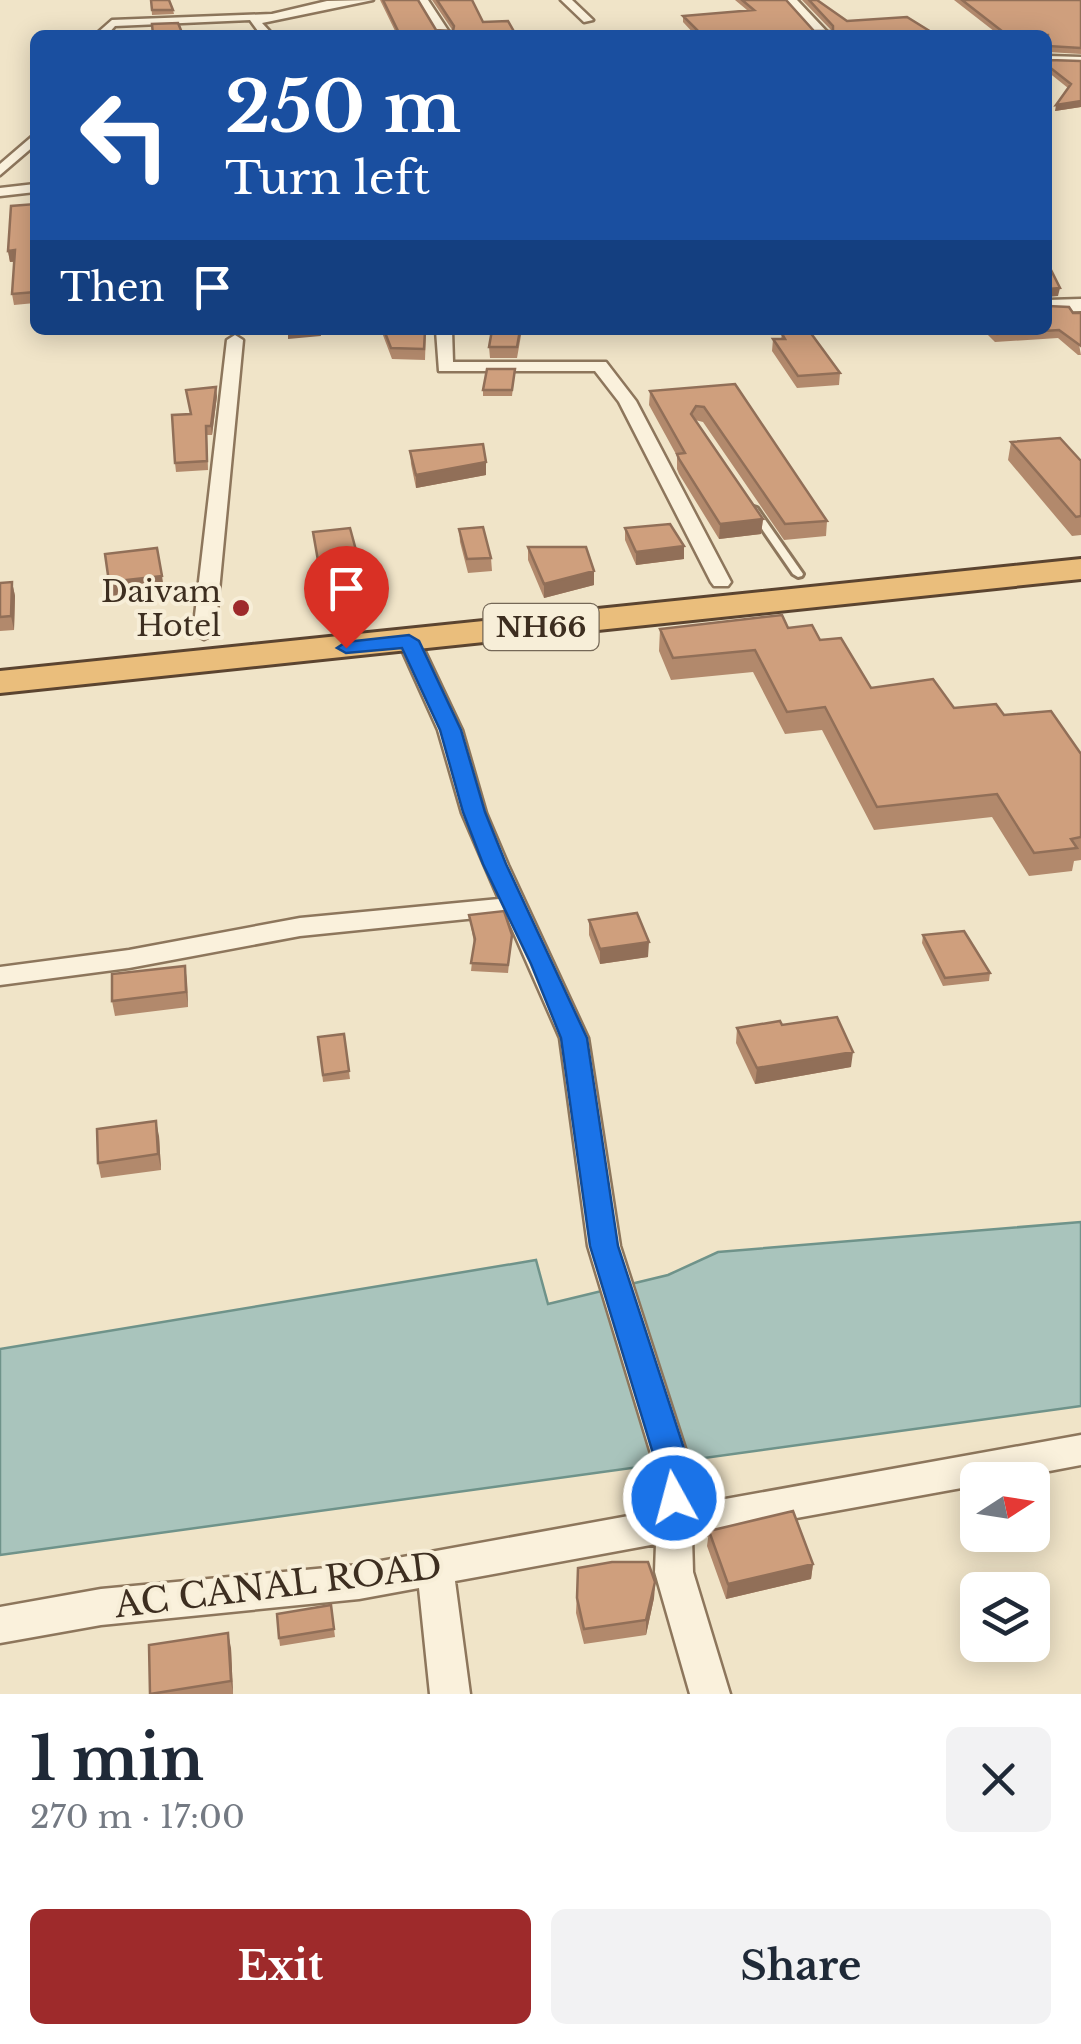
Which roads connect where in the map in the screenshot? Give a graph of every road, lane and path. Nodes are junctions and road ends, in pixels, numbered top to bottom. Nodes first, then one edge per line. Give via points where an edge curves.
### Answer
1 (368, 0) edge
2 (423, 0) edge
3 (566, 0) edge
4 (790, 0) edge
5 (268, 16) junction
6 (588, 20) dead end
7 (105, 30) edge
8 (261, 30) edge
9 (442, 30) edge
10 (818, 30) edge
11 (1052, 59) edge
12 (1081, 60) edge
13 (30, 143) edge
14 (0, 171) edge
15 (30, 189) edge
16 (0, 192) edge
17 (1081, 305) edge
18 (1052, 306) edge
19 (444, 335) edge
20 (235, 340) dead end
21 (742, 492) edge
22 (1081, 545) edge
23 (1081, 569) edge
24 (798, 574) junction
25 (721, 582) junction
26 (204, 633) junction
27 (409, 641) junction
28 (0, 654) edge
29 (0, 682) edge
30 (513, 906) junction
31 (0, 976) edge
32 (1081, 1450) edge
33 (674, 1527) junction
34 (435, 1568) junction
35 (0, 1624) edge
36 (450, 1694) edge
37 (710, 1694) edge

1 - 5 street
2 - 9 street
3 - 6 street
4 - 10 street
5 - 7 street via 112,22
5 - 8 street via 254,22
11 - 12 street
13 - 14 street
15 - 16 street
17 - 18 street
19 - 25 street via 444,367 600,366 627,401
20 - 26 street
21 - 24 lane
22 - 24 highway, NH66
23 - 27 highway, NH66
24 - 25 highway, NH66
25 - 26 highway, NH66
26 - 28 highway, NH66
27 - 29 highway, NH66
27 - 30 street via 450,730 474,812
30 - 31 street via 300,927
30 - 33 street via 574,1038 604,1246 674,1470
32 - 33 street, AC CANAL ROAD
33 - 34 street, AC CANAL ROAD
33 - 37 street via 674,1572
34 - 35 street, AC CANAL ROAD
34 - 36 street

